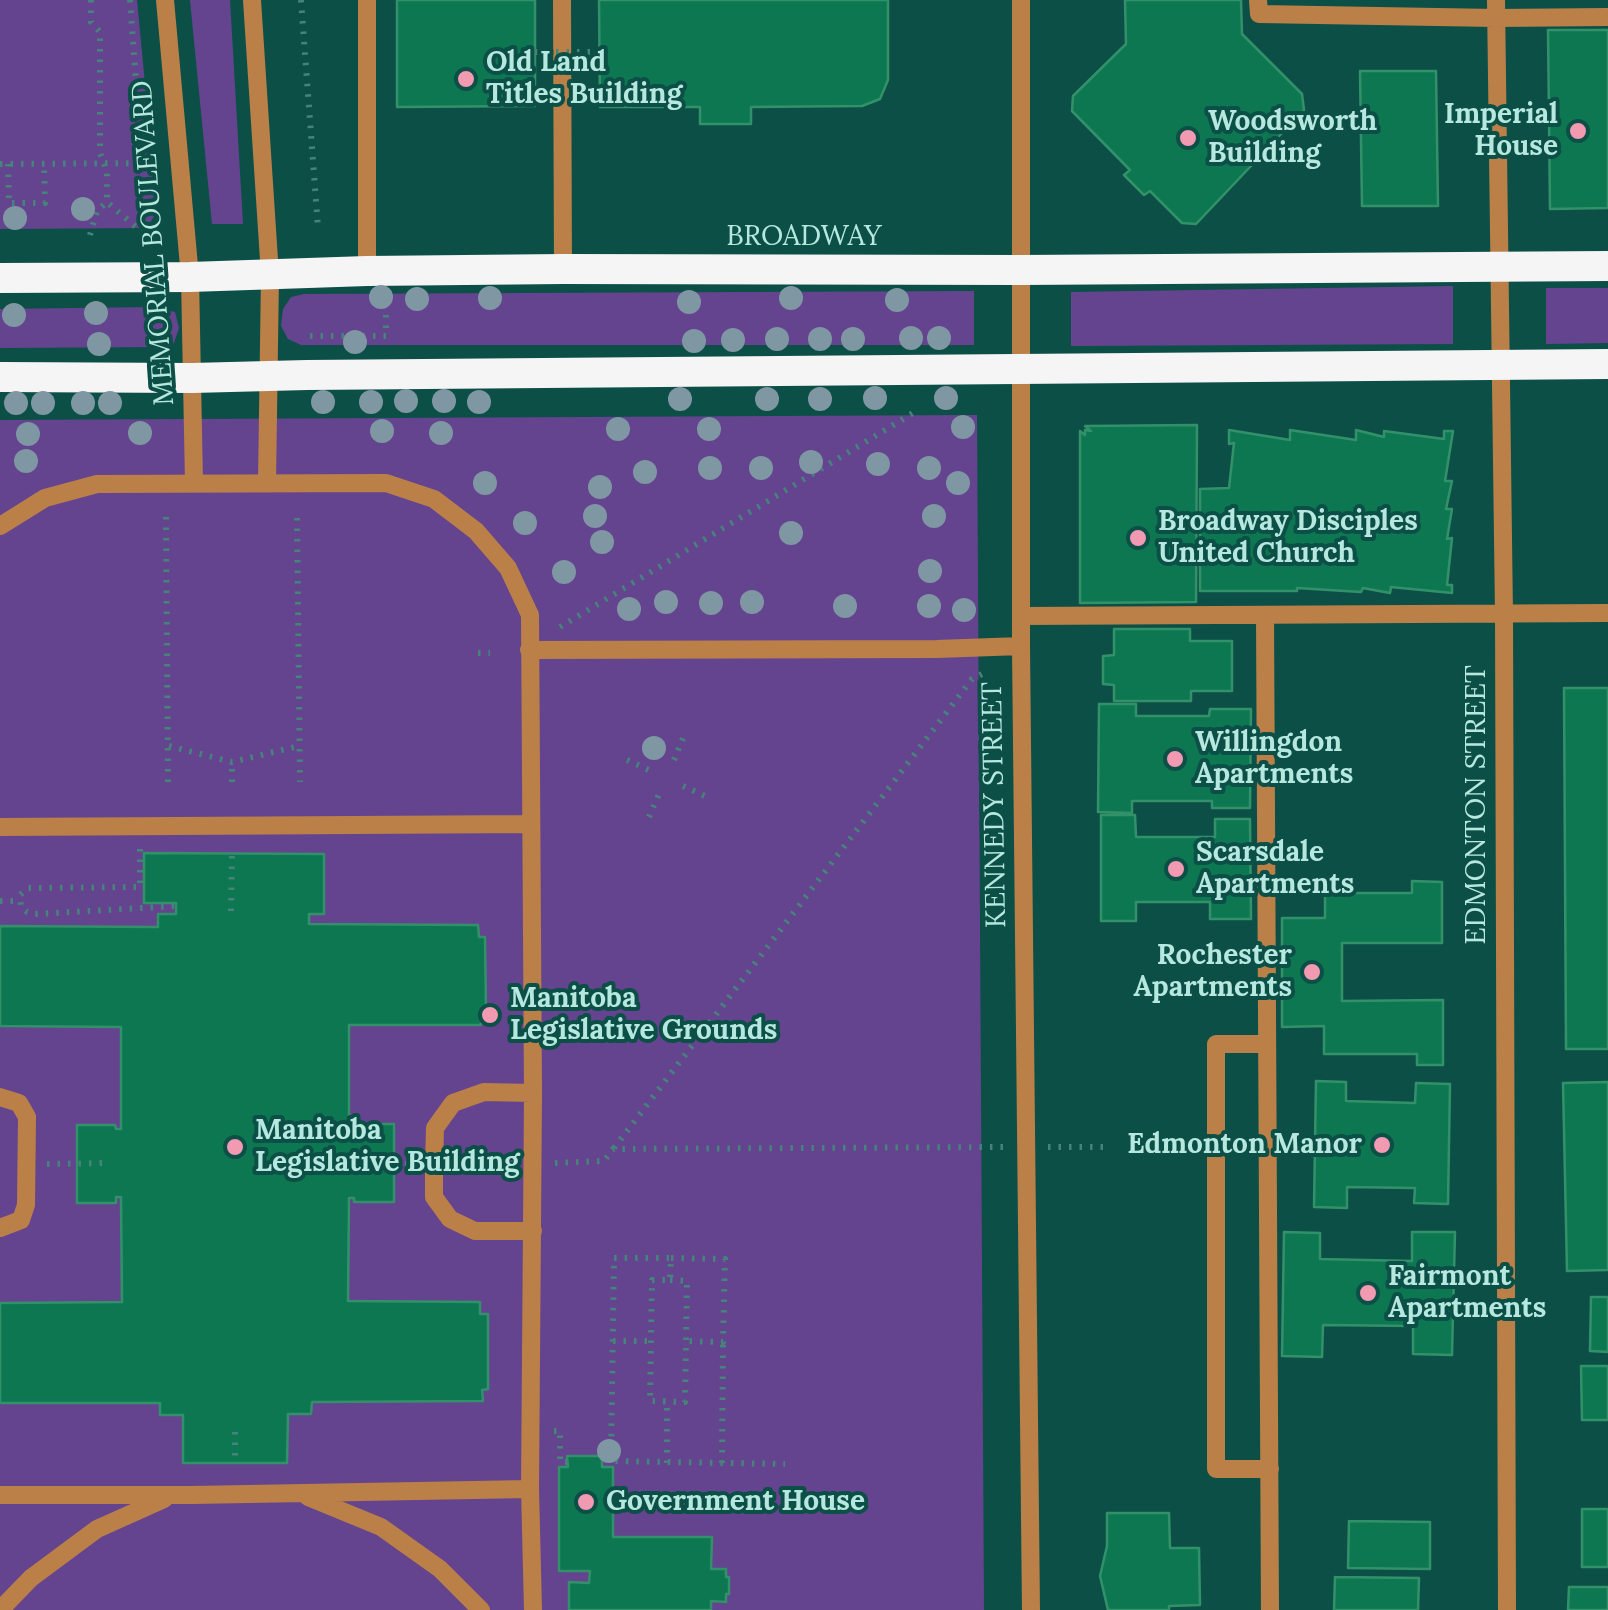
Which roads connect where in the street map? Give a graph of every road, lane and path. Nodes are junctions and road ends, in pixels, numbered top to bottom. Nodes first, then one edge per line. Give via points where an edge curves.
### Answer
1 (91, 0) edge
2 (130, 0) edge
3 (165, 0) edge
4 (252, 0) edge
5 (301, 0) edge
6 (367, 0) edge
7 (562, 0) edge
8 (1021, 0) edge
9 (1258, 0) edge
10 (1496, 9) edge
11 (1608, 16) edge
12 (535, 52) dead end
13 (599, 52) dead end
14 (44, 163) junction
15 (142, 163) junction
16 (180, 163) junction
17 (4, 164) edge
18 (104, 164) junction
19 (107, 202) junction
20 (318, 228) dead end
21 (90, 235) dead end
22 (1608, 266) edge
23 (1498, 268) junction
24 (564, 269) junction
25 (1020, 270) junction
26 (368, 271) junction
27 (270, 275) junction
28 (190, 277) junction
29 (0, 278) edge
30 (386, 314) dead end
31 (310, 336) dead end
32 (1608, 364) edge
33 (1499, 365) junction
34 (1021, 370) junction
35 (268, 376) junction
36 (0, 377) edge
37 (192, 378) junction
38 (918, 410) dead end
39 (267, 482) junction
40 (194, 483) junction
41 (166, 517) dead end
42 (297, 518) dead end
43 (0, 526) edge
44 (1504, 614) junction
45 (1608, 614) edge
46 (1264, 615) junction
47 (1021, 616) junction
48 (1021, 646) junction
49 (529, 650) junction
50 (490, 653) dead end
51 (478, 654) dead end
52 (984, 674) dead end
53 (683, 738) dead end
54 (168, 746) junction
55 (299, 746) junction
56 (627, 760) dead end
57 (674, 760) dead end
58 (232, 762) junction
59 (649, 770) dead end
60 (168, 782) dead end
61 (232, 782) dead end
62 (300, 782) dead end
63 (683, 786) dead end
64 (659, 794) dead end
65 (705, 796) dead end
66 (649, 817) dead end
67 (531, 824) junction
68 (140, 827) junction
69 (0, 828) edge
70 (232, 853) dead end
71 (0, 901) edge
72 (19, 901) junction
73 (176, 906) dead end
74 (231, 912) dead end
75 (1267, 1044) junction
76 (533, 1094) junction
77 (0, 1097) edge
78 (1027, 1147) junction
79 (1106, 1147) dead end
80 (613, 1149) junction
81 (106, 1163) dead end
82 (532, 1163) junction
83 (77, 1164) dead end
84 (364, 1164) dead end
85 (434, 1164) junction
86 (0, 1228) edge
87 (533, 1231) junction
88 (671, 1258) junction
89 (670, 1280) junction
90 (613, 1341) junction
91 (650, 1341) junction
92 (686, 1342) junction
93 (724, 1342) junction
94 (667, 1402) junction
95 (235, 1432) dead end
96 (667, 1462) junction
97 (235, 1463) dead end
98 (722, 1463) junction
99 (786, 1464) dead end
100 (1270, 1469) junction
101 (530, 1489) junction
102 (298, 1492) junction
103 (0, 1495) edge
104 (173, 1495) junction
105 (0, 1610) edge
106 (482, 1610) edge
107 (532, 1610) edge
108 (1031, 1610) edge
109 (1270, 1610) edge
110 (1506, 1610) edge

1 - 18 path via 100,32
2 - 15 path
3 - 16 street, MEMORIAL BOULEVARD
4 - 27 street
5 - 20 path
6 - 26 street
7 - 24 street
8 - 25 street, KENNEDY STREET
9 - 10 street via 1258,14
10 - 11 street
10 - 23 street, EDMONTON STREET
12 - 13 path, bridge
14 - 17 path
14 - 17 path via 45,202 9,203
14 - 18 path
15 - 16 path
15 - 18 path
15 - 19 path via 144,234
16 - 28 street, MEMORIAL BOULEVARD
18 - 19 path
19 - 21 path
22 - 23 highway, BROADWAY
23 - 25 highway, BROADWAY
23 - 33 street, EDMONTON STREET
24 - 25 highway, BROADWAY
24 - 26 highway, BROADWAY
25 - 34 street, KENNEDY STREET
26 - 27 highway, BROADWAY
27 - 28 highway, BROADWAY
27 - 35 street
28 - 29 highway, BROADWAY
28 - 37 street, MEMORIAL BOULEVARD
30 - 31 path via 386,336
32 - 33 highway
33 - 34 highway
33 - 44 street, EDMONTON STREET
34 - 35 highway
34 - 47 street, KENNEDY STREET
35 - 37 highway
35 - 39 street
36 - 37 highway
37 - 40 street, MEMORIAL BOULEVARD
38 - 49 path
39 - 40 street
39 - 49 street via 386,482 434,499 508,568 530,615
40 - 43 street via 97,484 45,498
41 - 54 path
42 - 55 path
44 - 45 street
44 - 46 street
44 - 110 street, EDMONTON STREET
46 - 47 street
46 - 75 street
47 - 48 street, KENNEDY STREET
48 - 49 street
48 - 78 street, KENNEDY STREET
49 - 67 street
50 - 51 path
52 - 80 path via 972,679
53 - 57 path
54 - 58 path
54 - 60 path
55 - 58 path
55 - 62 path
56 - 59 path
58 - 61 path
63 - 65 path
64 - 66 path
67 - 68 street
67 - 76 street
68 - 69 street
68 - 72 path via 140,888 28,888
70 - 74 path
71 - 72 path
72 - 73 path via 35,914
75 - 100 street
75 - 100 street via 1216,1044 1216,1470
76 - 82 street
76 - 85 street via 484,1092 453,1103 435,1128
77 - 86 street via 18,1103 26,1116 26,1204 21,1220
78 - 79 path
78 - 80 path
78 - 108 street, KENNEDY STREET
80 - 82 path via 604,1161
81 - 83 path
82 - 85 path
82 - 87 street
84 - 85 path
85 - 87 street via 434,1197 450,1218 474,1231
87 - 101 street
88 - 89 path
88 - 90 path via 614,1258
88 - 93 path via 725,1259
89 - 91 path via 652,1280
89 - 92 path via 687,1280
90 - 91 path
90 - 96 path via 611,1462
91 - 94 path via 650,1401
92 - 93 path
92 - 94 path via 686,1402
93 - 98 path
94 - 96 path
95 - 97 path
96 - 98 path
98 - 99 path
100 - 109 street
101 - 102 street
101 - 107 street
102 - 104 street
102 - 106 street via 381,1527 440,1569
103 - 104 street
104 - 105 street via 97,1528

